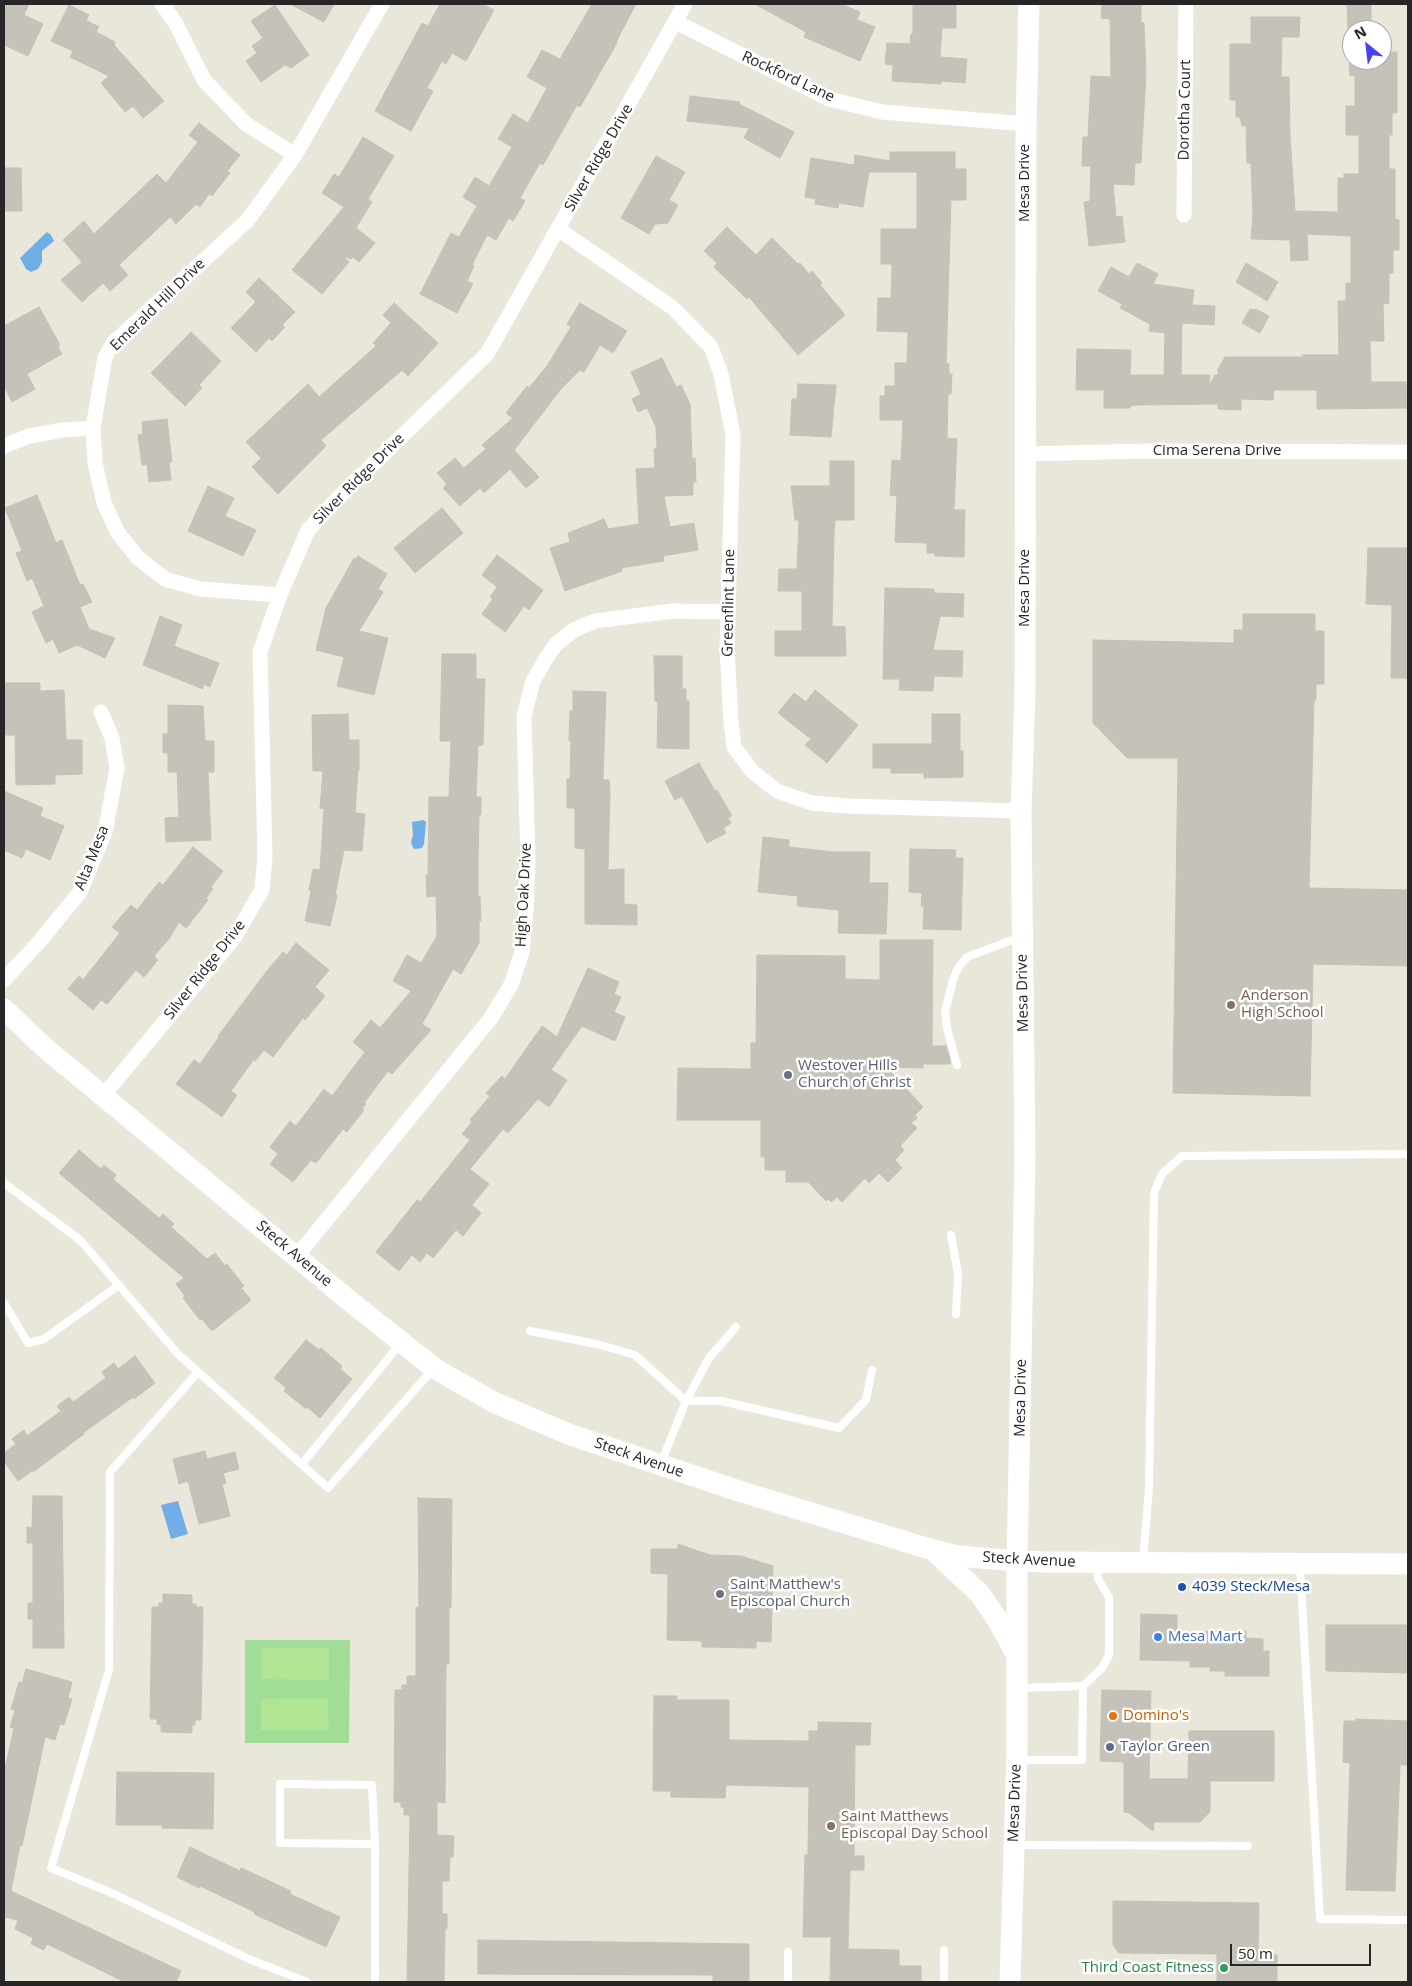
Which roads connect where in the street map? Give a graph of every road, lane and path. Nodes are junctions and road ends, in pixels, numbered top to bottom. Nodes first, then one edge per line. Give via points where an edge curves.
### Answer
1 (162, 4) edge
2 (382, 4) edge
3 (686, 4) edge
4 (1029, 4) edge
5 (1186, 4) edge
6 (676, 22) junction
7 (1026, 124) junction
8 (294, 155) junction
9 (1184, 215) dead end
10 (558, 229) junction
11 (93, 428) junction
12 (4, 446) edge
13 (1408, 452) edge
14 (1025, 454) junction
15 (280, 595) junction
16 (728, 612) junction
17 (101, 712) dead end
18 (1021, 811) junction
19 (1022, 936) junction
20 (4, 980) edge
21 (4, 1009) edge
22 (958, 1065) dead end
23 (103, 1096) junction
24 (1408, 1154) edge
25 (4, 1182) edge
26 (950, 1234) dead end
27 (298, 1256) junction
28 (119, 1284) junction
29 (4, 1303) edge
30 (956, 1314) dead end
31 (736, 1327) dead end
32 (530, 1331) dead end
33 (402, 1342) junction
34 (434, 1368) junction
35 (872, 1370) dead end
36 (198, 1372) junction
37 (686, 1401) junction
38 (302, 1464) junction
39 (660, 1465) junction
40 (933, 1550) junction
41 (1017, 1561) junction
42 (1143, 1562) junction
43 (1097, 1563) junction
44 (1300, 1564) junction
45 (1408, 1564) edge
46 (1018, 1657) junction
47 (1083, 1686) junction
48 (1018, 1688) junction
49 (1016, 1760) junction
50 (376, 1844) junction
51 (1014, 1845) junction
52 (1248, 1846) dead end
53 (1408, 1920) edge
54 (944, 1950) dead end
55 (788, 1952) dead end
56 (307, 1982) edge
57 (375, 1982) edge
58 (788, 1982) edge
59 (944, 1982) edge
60 (1010, 1982) edge

1 - 8 street via 175,22 204,80 246,124
2 - 8 street, Emerald Hill Drive
3 - 6 street, Silver Ridge Drive
4 - 7 street, Mesa Drive
5 - 9 street, Dorotha Court
6 - 7 street, Rockford Lane via 829,99 882,112
6 - 10 street, Silver Ridge Drive
7 - 14 street, Mesa Drive
8 - 11 street, Emerald Hill Drive via 247,221 114,342 105,356
10 - 15 street, Silver Ridge Drive via 487,354 308,530
10 - 16 street, Greenflint Lane via 673,308 711,347 721,374 733,436
11 - 12 street via 29,436
11 - 15 street, Emerald Hill Drive via 95,463 104,503 118,533 138,558 165,579 200,589
13 - 14 street, Cima Serena Drive
14 - 18 street, Mesa Drive via 1025,692
15 - 23 street, Silver Ridge Drive via 260,652 265,857 262,890 234,938
16 - 18 street, Greenflint Lane via 728,674 734,747 752,772 777,791 812,803 848,806
16 - 27 street, High Oak Drive via 673,611 594,621 574,630 556,644 545,660 533,681 524,716 528,862 522,952 511,985 491,1018
17 - 20 street, Alta Mesa via 112,738 117,768 105,832 80,892
18 - 19 street, Mesa Drive
19 - 22 lane via 967,957 958,968 945,1012
19 - 41 street, Mesa Drive via 1026,1156
21 - 23 street, Steck Avenue
23 - 27 street, Steck Avenue
24 - 42 lane via 1182,1156 1162,1174 1154,1194 1149,1488
25 - 28 lane via 80,1240
26 - 30 lane via 958,1274
27 - 33 street, Steck Avenue
28 - 29 lane via 44,1339 28,1343
28 - 36 lane via 178,1354
31 - 37 lane via 708,1358
32 - 37 lane via 635,1355
33 - 34 street, Steck Avenue
33 - 38 lane
34 - 38 lane via 328,1488
34 - 39 street, Steck Avenue via 493,1402
35 - 37 lane via 866,1400 839,1428 721,1401
36 - 38 lane
36 - 56 lane via 110,1472 109,1670 51,1868 112,1893 249,1959
37 - 39 lane
39 - 40 street, Steck Avenue
40 - 41 street, Steck Avenue via 958,1556
40 - 46 street via 974,1588
41 - 43 street, Steck Avenue
41 - 46 street, Mesa Drive
42 - 43 street, Steck Avenue
42 - 44 street, Steck Avenue
43 - 47 lane via 1098,1579 1109,1597 1109,1655 1102,1668
44 - 45 street, Steck Avenue
44 - 53 lane via 1320,1919
46 - 48 street, Mesa Drive
47 - 48 lane
47 - 49 lane via 1082,1760
48 - 49 street, Mesa Drive
49 - 51 street, Mesa Drive
50 - 50 lane via 280,1843 280,1784 372,1785
50 - 57 lane
51 - 52 lane
51 - 60 street, Mesa Drive
54 - 59 lane
55 - 58 lane

